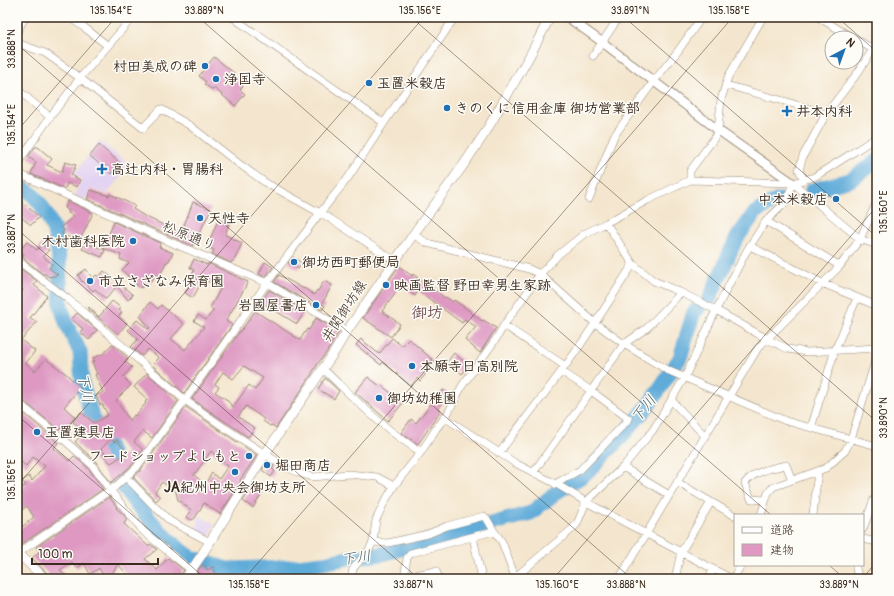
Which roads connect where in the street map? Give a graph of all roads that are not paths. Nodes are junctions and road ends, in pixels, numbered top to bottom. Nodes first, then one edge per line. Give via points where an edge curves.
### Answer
1 (26, 17) edge
2 (69, 17) edge
3 (133, 17) edge
4 (232, 17) edge
5 (455, 17) edge
6 (550, 17) edge
7 (567, 17) edge
8 (619, 17) edge
9 (702, 17) edge
10 (763, 17) edge
11 (818, 17) edge
12 (840, 30) edge
13 (17, 32) edge
14 (602, 42) junction
15 (17, 43) edge
16 (864, 43) edge
17 (108, 46) junction
18 (876, 48) edge
19 (593, 56) dead end
20 (80, 78) junction
21 (654, 81) junction
22 (726, 85) junction
23 (17, 89) edge
24 (826, 114) junction
25 (50, 117) junction
26 (384, 123) junction
27 (718, 130) junction
28 (877, 137) edge
29 (17, 164) edge
30 (17, 173) edge
31 (690, 180) junction
32 (804, 180) junction
33 (793, 183) junction
34 (589, 199) dead end
35 (877, 202) edge
36 (320, 213) junction
37 (766, 221) junction
38 (606, 223) junction
39 (413, 234) junction
40 (860, 239) junction
41 (750, 246) junction
42 (877, 246) edge
43 (17, 260) edge
44 (395, 261) junction
45 (633, 264) junction
46 (840, 266) junction
47 (540, 274) junction
48 (267, 283) junction
49 (822, 283) junction
50 (680, 292) junction
51 (858, 298) junction
52 (877, 306) edge
53 (716, 310) junction
54 (595, 323) junction
55 (504, 325) junction
56 (347, 330) junction
57 (767, 339) junction
58 (624, 344) junction
59 (877, 348) edge
60 (835, 350) junction
61 (877, 355) edge
62 (323, 368) junction
63 (563, 368) junction
64 (681, 375) junction
65 (590, 390) junction
66 (730, 396) junction
67 (185, 400) junction
68 (671, 400) junction
69 (17, 402) edge
70 (444, 417) junction
71 (811, 428) junction
72 (705, 436) junction
73 (851, 439) junction
74 (877, 446) edge
75 (421, 452) junction
76 (499, 453) junction
77 (265, 454) junction
78 (623, 467) junction
79 (818, 471) junction
80 (533, 473) junction
81 (126, 477) junction
82 (792, 480) junction
83 (677, 482) junction
84 (557, 485) junction
85 (394, 486) junction
86 (113, 488) junction
87 (669, 496) junction
88 (876, 498) edge
89 (766, 500) junction
90 (586, 502) junction
91 (711, 502) junction
92 (761, 514) edge
93 (813, 514) edge
94 (734, 515) edge
95 (864, 527) edge
96 (494, 530) junction
97 (646, 534) junction
98 (473, 537) junction
99 (864, 539) edge
100 (210, 542) junction
101 (373, 542) junction
102 (877, 542) edge
103 (681, 552) junction
104 (17, 553) edge
105 (740, 566) edge
106 (856, 566) edge
107 (196, 567) edge
108 (713, 569) junction
109 (404, 578) edge
110 (514, 578) edge
111 (45, 579) edge
112 (185, 579) edge
113 (351, 579) edge
114 (439, 579) edge
115 (482, 579) edge
116 (619, 579) edge
117 (675, 579) edge
118 (708, 579) edge
119 (732, 579) edge
120 (859, 579) edge

1 - 13 street
2 - 17 street
3 - 17 street
4 - 26 street
5 - 26 street
6 - 39 main road, 井関御坊線 via 485,133
7 - 14 street
8 - 14 street
9 - 21 street
10 - 22 street via 728,77
11 - 12 street
14 - 19 street
14 - 21 street
15 - 20 street via 45,53
16 - 18 street
17 - 20 street
18 - 24 street
20 - 25 street
20 - 36 street via 143,128 161,109 190,125 266,183
21 - 27 street
21 - 34 street via 614,136
22 - 24 street
22 - 27 street via 721,100
23 - 25 street
24 - 32 street via 798,170
25 - 29 street
26 - 36 street via 348,178
27 - 31 street via 690,171
27 - 33 street
28 - 32 street via 814,177
30 - 48 street, 松原通り
31 - 33 street
31 - 38 street
32 - 33 street
33 - 37 street via 786,202
33 - 40 street
35 - 40 street
36 - 44 street
36 - 48 street
37 - 41 street
37 - 46 street
38 - 45 street
38 - 47 street via 584,234 559,254
39 - 44 main road, 井関御坊線
39 - 47 street via 427,243
40 - 42 street
40 - 46 street
41 - 49 street
41 - 53 street
43 - 67 street via 68,299
44 - 56 main road, 井関御坊線
45 - 50 street via 654,281
45 - 54 street
46 - 49 street
47 - 54 street
47 - 55 street
48 - 56 street, 松原通り
48 - 67 street
49 - 51 street
49 - 57 street
50 - 53 street
50 - 58 street via 647,328
51 - 52 street
51 - 60 street
53 - 57 street
53 - 64 street
54 - 58 street
54 - 63 street
55 - 63 street
55 - 70 street
56 - 62 main road, 井関御坊線
57 - 60 street via 788,349 807,352
57 - 66 street via 758,348
58 - 64 street via 667,370
58 - 65 street
59 - 60 street
60 - 71 street
61 - 73 street
62 - 75 street via 383,424
62 - 77 main road, 井関御坊線
63 - 65 street
63 - 76 street
64 - 66 street
64 - 68 street
65 - 80 street
65 - 84 street via 629,419 580,470
66 - 71 street
66 - 72 street
67 - 77 street
67 - 81 street via 136,468
68 - 72 street
68 - 78 street via 653,430
69 - 86 street via 63,439
70 - 75 street
70 - 76 street
71 - 73 street
72 - 83 street
73 - 74 street
73 - 79 street via 845,452 826,468
75 - 85 street
76 - 80 street
77 - 85 street via 299,473 312,477 349,474 377,477
77 - 100 main road, 井関御坊線
78 - 87 street
78 - 90 street
79 - 82 street
79 - 93 street
80 - 84 street
81 - 86 street
81 - 100 street via 170,521
82 - 89 street via 773,487
82 - 89 street via 786,465 768,468 749,478 745,483 751,499
83 - 87 street
83 - 91 street
84 - 90 street
85 - 101 street via 376,520
86 - 104 street
86 - 107 street via 144,532
87 - 97 street
88 - 95 street
89 - 92 street
90 - 97 street
90 - 110 street via 577,524
91 - 94 street
91 - 103 street
96 - 98 street
96 - 101 street via 484,516 428,534 388,543
96 - 110 street via 502,542
97 - 103 street
97 - 116 street
98 - 109 street via 411,553 407,558
98 - 115 street
99 - 102 street
100 - 107 main road, 井関御坊線
101 - 113 street via 353,569
103 - 108 street
103 - 117 street
104 - 111 main road
105 - 119 street
106 - 120 street
107 - 112 main road, 井関御坊線
108 - 118 street
108 - 119 street
109 - 114 street via 436,571

